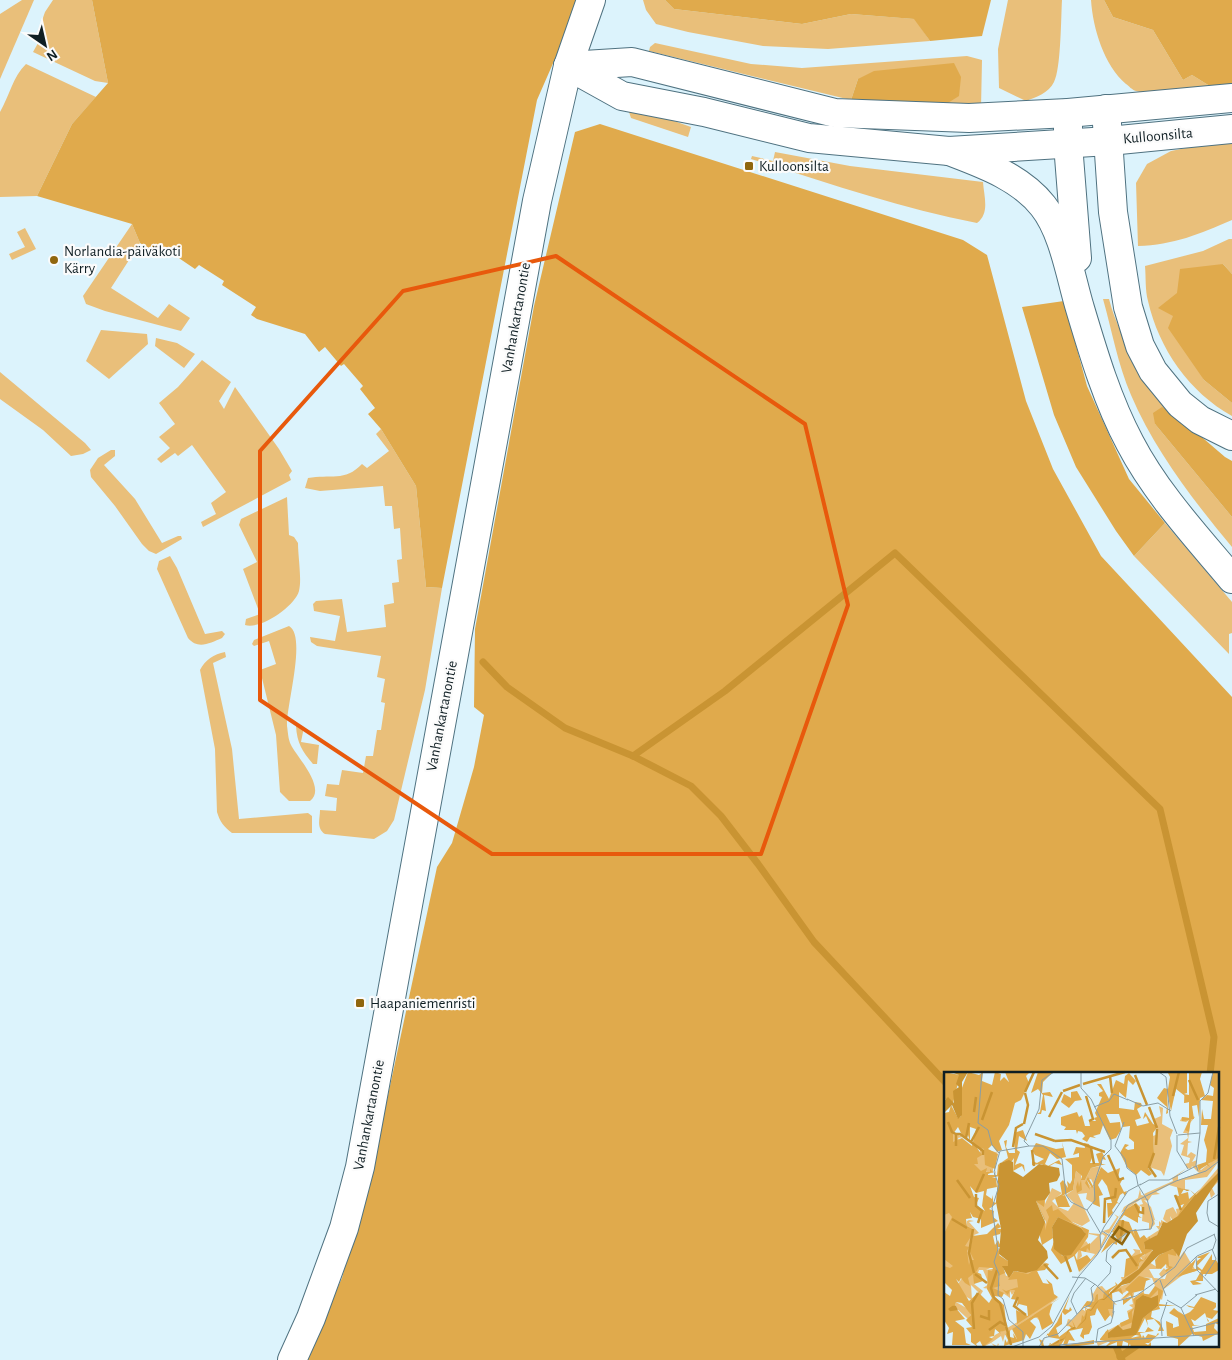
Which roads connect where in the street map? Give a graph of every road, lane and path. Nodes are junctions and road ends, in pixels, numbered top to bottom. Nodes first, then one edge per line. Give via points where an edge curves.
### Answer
1 (592, 0) edge
2 (568, 66) junction
3 (1232, 98) edge
4 (1106, 109) junction
5 (1068, 113) junction
6 (1232, 129) edge
7 (1108, 141) junction
8 (1068, 144) junction
9 (950, 151) junction
10 (1081, 313) junction
11 (1232, 436) edge
12 (1232, 579) edge
13 (292, 1360) edge

1 - 2 main road, Vanhankartanontie
2 - 5 main road via 632,62 835,113 969,118
2 - 9 main road, Kulloonsilta via 622,96 809,138
2 - 13 main road, Vanhankartanontie via 535,211 360,1167 344,1228
3 - 4 main road
4 - 5 main road
4 - 7 main road
5 - 8 main road
6 - 7 main road, Kulloonsilta
7 - 8 main road, Kulloonsilta
7 - 11 main road via 1113,212 1128,307 1140,346 1153,371 1180,404 1200,420
8 - 9 main road, Kulloonsilta
8 - 10 main road
9 - 10 main road via 989,166 1021,185 1043,206 1059,234
10 - 12 main road via 1113,407 1130,444 1182,520

